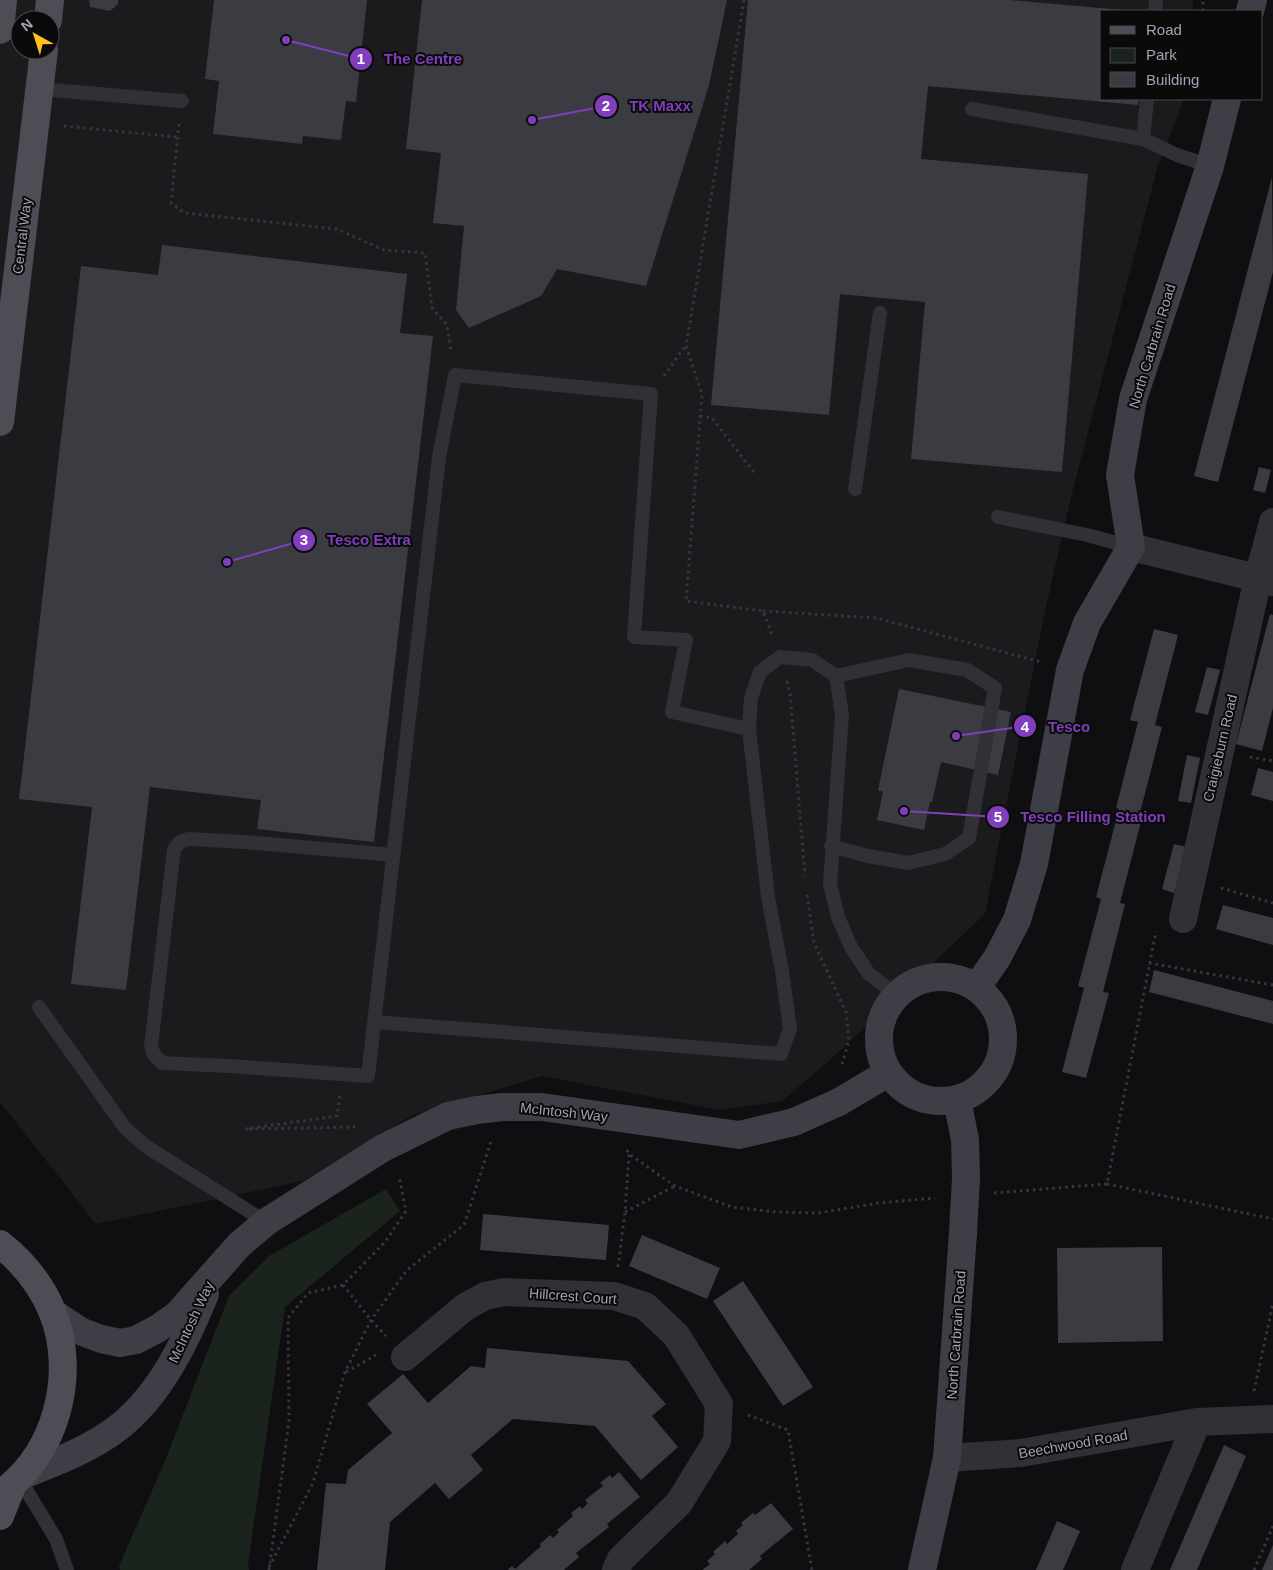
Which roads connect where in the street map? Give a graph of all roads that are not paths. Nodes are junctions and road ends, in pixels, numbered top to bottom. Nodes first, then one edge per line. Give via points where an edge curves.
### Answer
1 (3, 0) edge
2 (0, 30) edge
3 (43, 60) edge
4 (40, 89) junction
5 (1147, 100) edge
6 (1228, 100) edge
7 (182, 102) road end
8 (972, 109) dead end
9 (1143, 139) junction
10 (1210, 166) junction
11 (880, 313) dead end
12 (0, 422) edge
13 (855, 489) dead end
14 (998, 517) dead end
15 (1273, 522) edge
16 (1131, 547) junction
17 (1266, 580) edge
18 (836, 676) junction
19 (749, 729) junction
20 (832, 846) junction
21 (393, 855) junction
22 (1183, 919) dead end
23 (976, 987) junction
24 (897, 995) junction
25 (39, 1007) dead end
26 (374, 1022) junction
27 (888, 1073) junction
28 (957, 1099) junction
29 (266, 1222) junction
30 (0, 1231) edge
31 (7, 1250) edge
32 (215, 1272) junction
33 (53, 1313) junction
34 (399, 1350) road end
35 (1260, 1420) edge
36 (1197, 1422) junction
37 (947, 1458) junction
38 (14, 1483) edge
39 (0, 1516) edge
40 (67, 1570) edge
41 (616, 1570) edge
42 (922, 1570) edge
43 (1135, 1570) edge

1 - 2 main road
3 - 4 main road, Central Way
4 - 7 lane
4 - 12 main road, Central Way
5 - 9 lane
6 - 10 street, North Carbrain Road
8 - 9 lane
9 - 10 lane via 1177,156
10 - 16 street, North Carbrain Road via 1133,399 1120,475
11 - 13 lane
14 - 16 lane
15 - 17 street, Craigieburn Road
16 - 17 street
16 - 23 street via 1087,623 1070,670 1034,864 1017,920
17 - 22 street, Craigieburn Road
18 - 19 lane via 812,660 780,657 760,672 751,698
18 - 20 lane via 842,715
18 - 20 lane via 909,660 967,670 995,688 969,838 945,854 908,863
19 - 21 lane via 672,712 686,640 634,637 651,394 455,375 438,457
19 - 26 lane via 768,897 790,1029 781,1054
20 - 24 lane via 830,884 838,917 851,947 869,974
21 - 26 lane
21 - 26 lane via 245,842 188,839 180,842 174,849 151,1046 162,1063 368,1076
23 - 24 street via 944,976 910,984
23 - 28 street via 991,1001 1000,1019 1003,1039 1000,1059 990,1077 976,1090
24 - 27 street via 884,1012 878,1032 880,1053
25 - 29 lane via 125,1128 147,1147
27 - 28 street via 901,1087 918,1097 938,1101
27 - 29 street, McIntosh Way via 839,1102 794,1122 739,1135 542,1107 502,1107 448,1116 383,1148
28 - 37 street, North Carbrain Road, bridge via 965,1140 966,1178
29 - 32 street, McIntosh Way
30 - 31 main road
31 - 33 main road via 37,1282
32 - 33 street, McIntosh Way via 177,1315 136,1340 120,1343 101,1339 80,1332
32 - 38 street, McIntosh Way via 171,1366 144,1403 120,1427 95,1444
33 - 38 main road via 62,1346 63,1381 57,1415 43,1446
34 - 41 street, Hillcrest Court via 465,1307 485,1296 504,1292 614,1296 644,1306 676,1335 719,1404 717,1441 679,1503 621,1559
35 - 36 street, Beechwood Road
36 - 37 street, Beechwood Road via 1021,1454
36 - 43 street
37 - 42 street, North Carbrain Road
38 - 39 main road
38 - 40 lane via 56,1539

